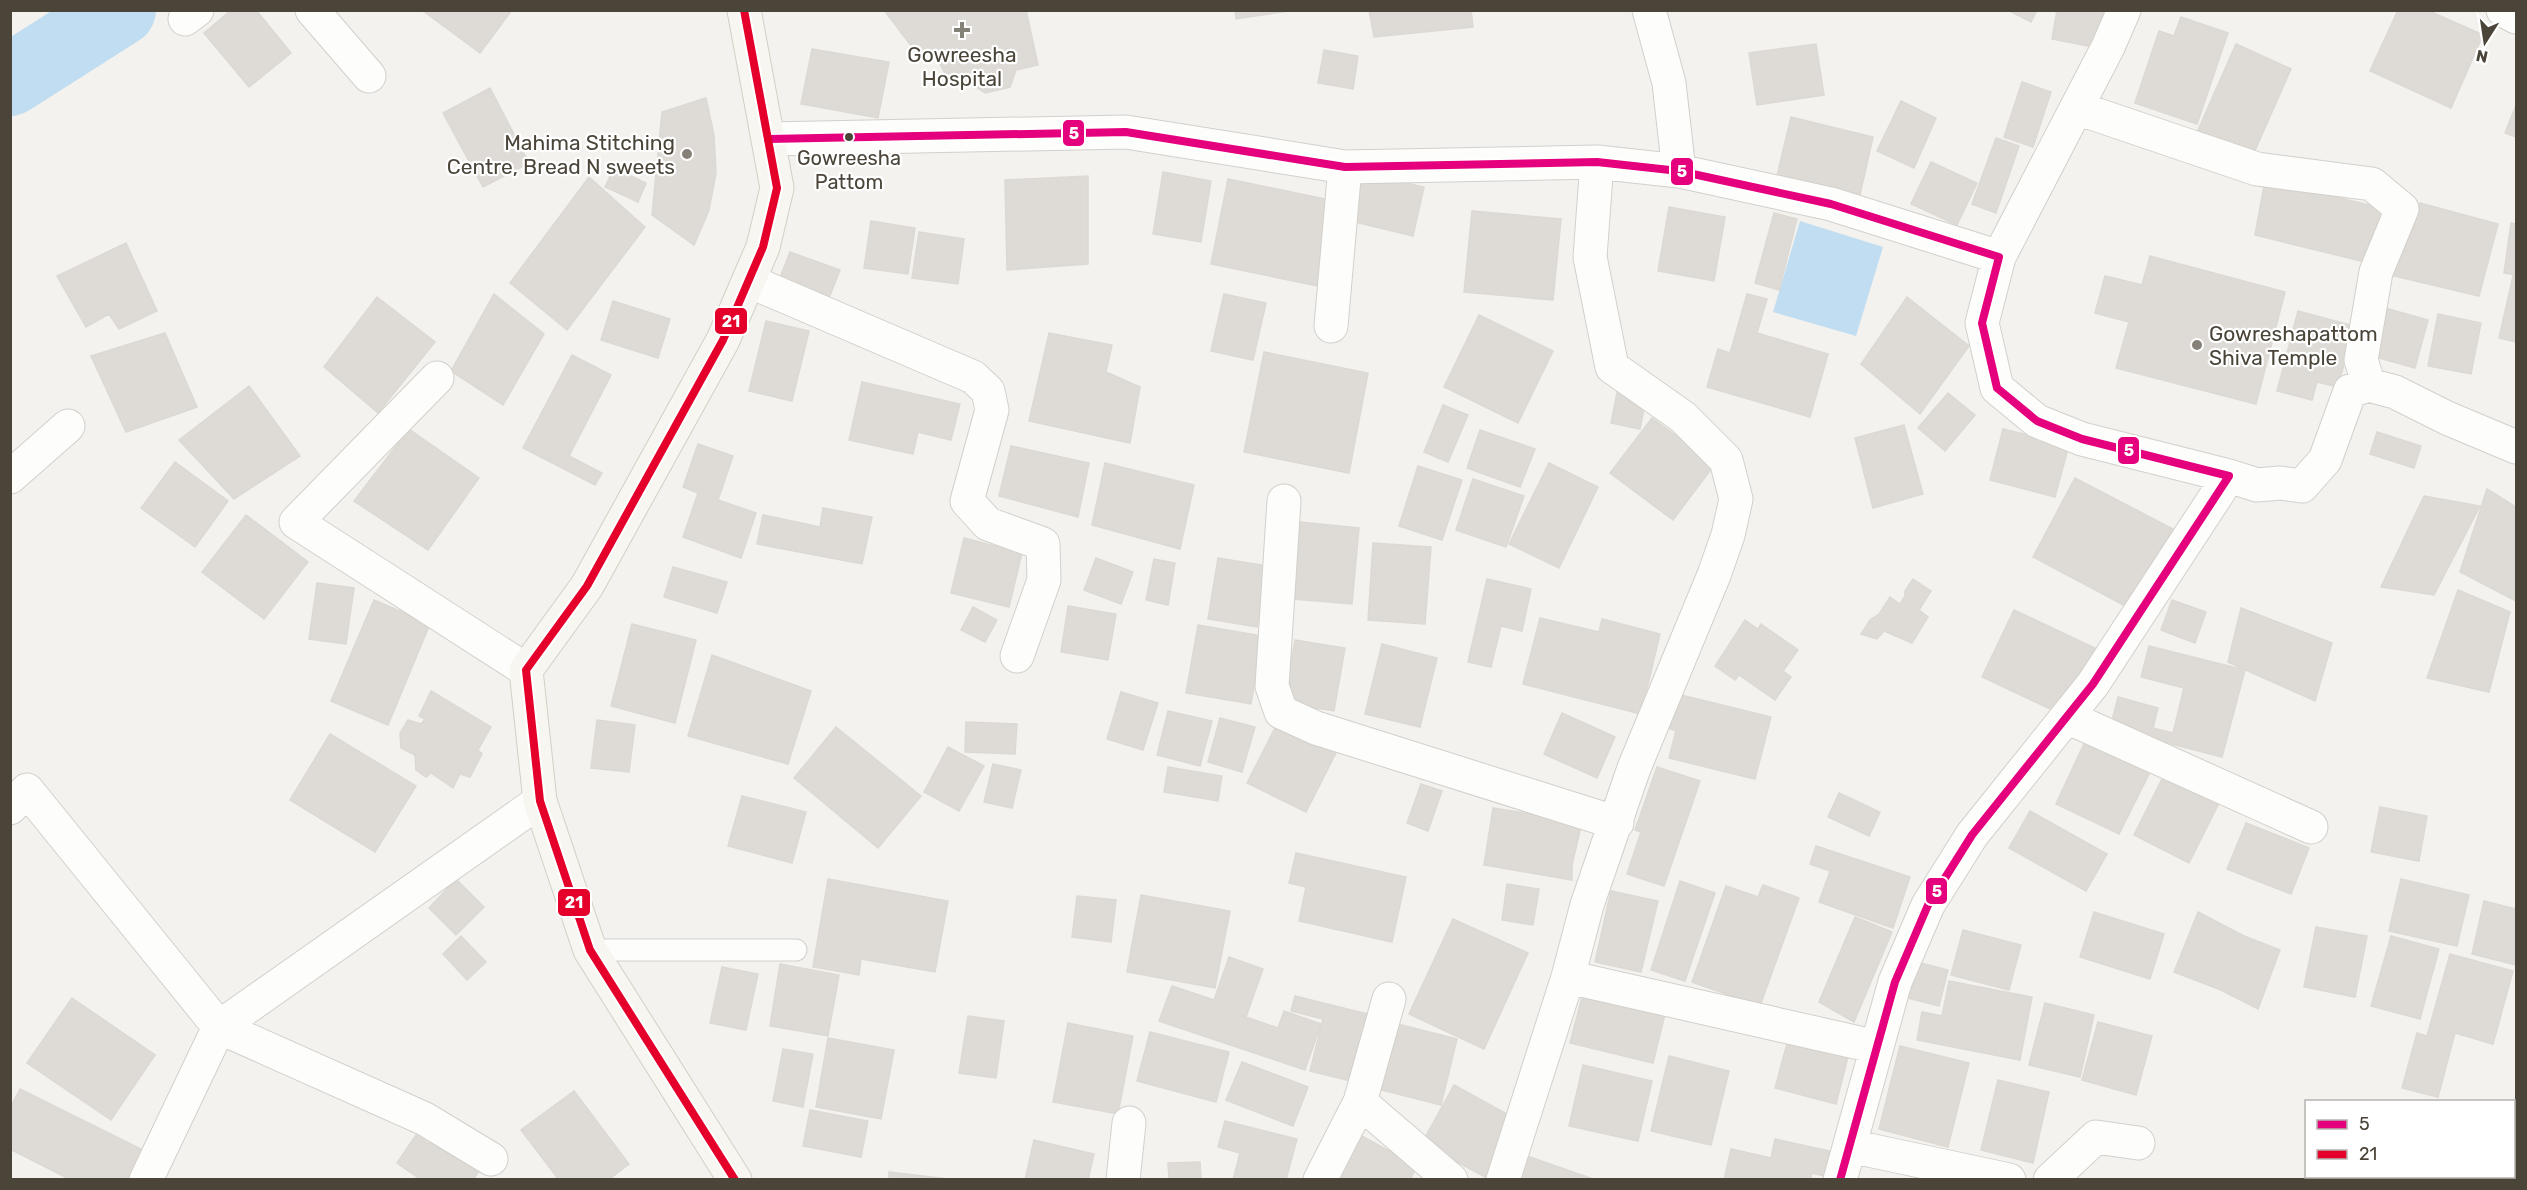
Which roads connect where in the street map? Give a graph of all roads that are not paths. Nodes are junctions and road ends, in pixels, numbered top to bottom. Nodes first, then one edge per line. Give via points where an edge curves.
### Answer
1 (312, 10) edge
2 (744, 10) edge
3 (1649, 10) edge
4 (2124, 10) edge
5 (2503, 10) edge
6 (2517, 17) edge
7 (369, 76) dead end
8 (2077, 108) junction
9 (768, 139) junction
10 (1597, 162) junction
11 (1345, 167) junction
12 (1679, 171) junction
13 (1999, 257) junction
14 (749, 281) junction
15 (1331, 326) dead end
16 (437, 378) dead end
17 (2369, 385) junction
18 (68, 426) dead end
19 (2517, 447) edge
20 (2229, 476) junction
21 (10, 477) edge
22 (1284, 501) dead end
23 (1017, 656) dead end
24 (526, 670) junction
25 (2067, 717) junction
26 (16, 790) edge
27 (540, 801) junction
28 (1617, 823) junction
29 (2311, 827) dead end
30 (590, 950) junction
31 (796, 950) dead end
32 (1568, 977) junction
33 (1389, 999) dead end
34 (219, 1027) junction
35 (1877, 1047) junction
36 (1360, 1102) junction
37 (1129, 1123) dead end
38 (2138, 1143) dead end
39 (1850, 1146) junction
40 (491, 1159) dead end
41 (146, 1179) edge
42 (735, 1179) edge
43 (1123, 1179) edge
44 (1320, 1179) edge
45 (1451, 1179) edge
46 (1503, 1179) edge
47 (1840, 1179) edge
48 (2009, 1179) edge
49 (2050, 1179) edge

1 - 7 street
2 - 9 street
3 - 12 street via 1669,83
4 - 8 street
5 - 6 street
8 - 13 street
8 - 17 street via 2257,169 2372,184 2402,209 2376,272 2361,360
9 - 11 street via 1126,132
9 - 14 street via 777,188 763,247
10 - 11 street
10 - 12 street
10 - 28 street via 1590,257 1612,367 1683,417 1726,460 1736,499 1714,575 1634,768
11 - 15 street
12 - 13 street via 1831,204
13 - 20 street via 1982,323 1997,388 2037,421 2082,440
14 - 23 street via 974,377 987,391 992,410 968,501 988,524 1043,544 1044,580
14 - 24 street via 723,340 586,586
16 - 24 street via 296,522
17 - 19 street via 2395,392
17 - 20 street via 2350,391 2325,460 2302,486 2257,485
18 - 21 street
20 - 25 street via 2093,684
22 - 28 street via 1272,686 1281,712 1316,728
24 - 27 street
25 - 29 street
25 - 35 street via 1972,835 1928,905 1896,982
26 - 34 street
27 - 30 street
27 - 34 street
28 - 32 street via 1587,905
30 - 31 lane
30 - 42 street
32 - 35 street
32 - 46 street
33 - 36 street
34 - 40 street via 425,1119
34 - 41 street
35 - 39 street
36 - 44 street
36 - 45 street
37 - 43 street
38 - 49 street via 2096,1137
39 - 47 street
39 - 48 street

